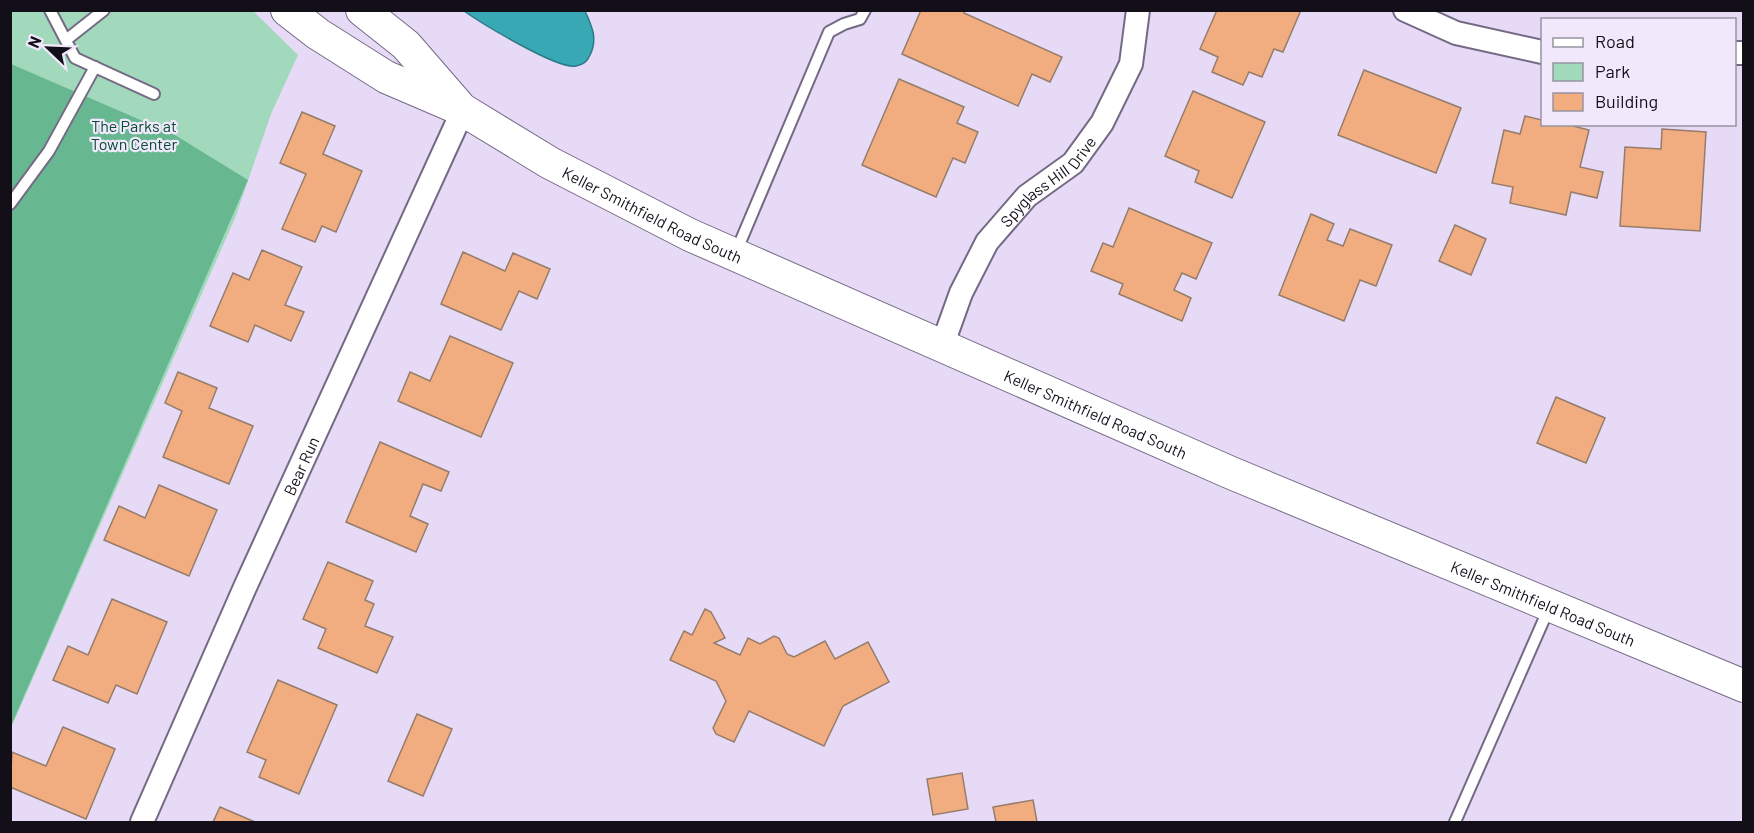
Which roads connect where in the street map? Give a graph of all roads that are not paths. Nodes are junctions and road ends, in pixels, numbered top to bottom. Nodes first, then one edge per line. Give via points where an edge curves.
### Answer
1 (50, 10) edge
2 (104, 10) edge
3 (287, 10) edge
4 (362, 10) edge
5 (866, 10) edge
6 (1138, 10) edge
7 (1405, 10) edge
8 (66, 40) junction
9 (1541, 52) edge
10 (95, 67) junction
11 (154, 94) dead end
12 (463, 110) junction
13 (10, 204) edge
14 (735, 255) junction
15 (942, 345) junction
16 (1551, 605) junction
17 (1743, 686) edge
18 (142, 822) edge
19 (1455, 822) edge

1 - 8 lane
2 - 8 lane
3 - 12 main road, Keller Smithfield Road South via 386,77
4 - 12 main road, Keller Smithfield Road South via 406,45
5 - 14 lane via 860,19 829,32
6 - 15 street, Spyglass Hill Drive via 1131,64 1102,123 1072,164 1027,196 987,242 960,293
7 - 9 street via 1456,33
8 - 10 lane via 75,58
10 - 11 lane
10 - 13 lane via 49,151
12 - 14 main road, Keller Smithfield Road South via 550,163
12 - 18 street, Bear Run
14 - 15 main road, Keller Smithfield Road South
15 - 16 main road, Keller Smithfield Road South via 1229,472
16 - 17 main road, Keller Smithfield Road South
16 - 19 lane

